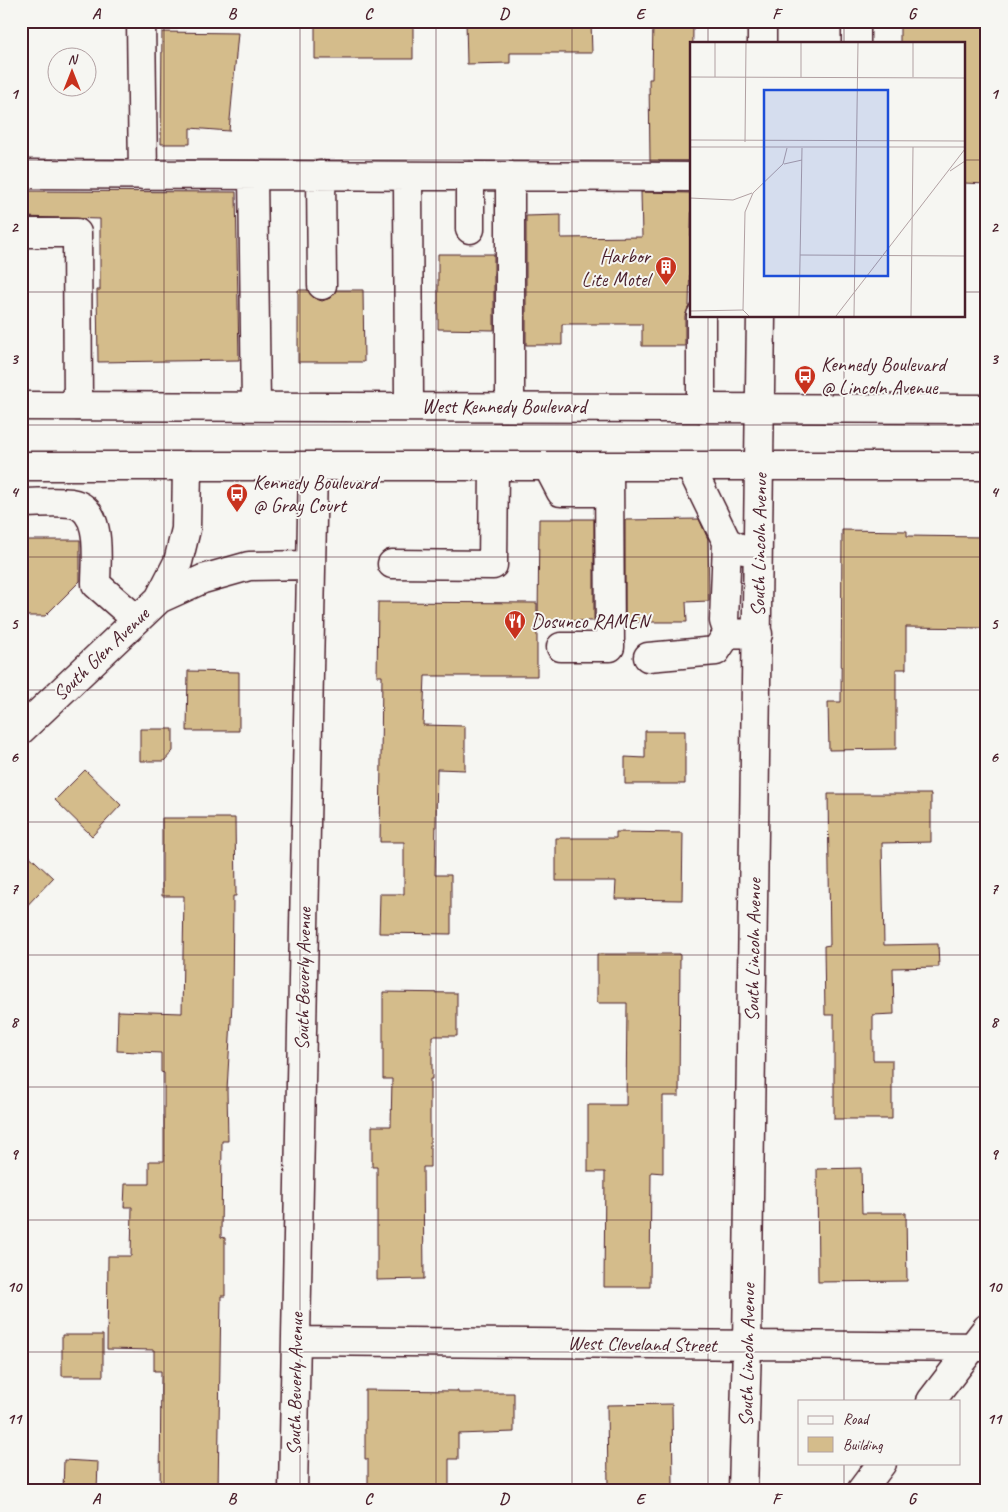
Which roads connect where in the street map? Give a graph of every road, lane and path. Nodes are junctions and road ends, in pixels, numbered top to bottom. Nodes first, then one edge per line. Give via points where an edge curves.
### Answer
1 (142, 21) edge
2 (762, 21) edge
3 (856, 21) edge
4 (762, 42) edge
5 (856, 42) edge
6 (21, 174) edge
7 (143, 175) junction
8 (253, 175) junction
9 (321, 175) junction
10 (408, 176) junction
11 (470, 176) junction
12 (510, 176) junction
13 (690, 177) edge
14 (470, 229) dead end
15 (21, 233) edge
16 (322, 285) dead end
17 (701, 318) edge
18 (761, 318) edge
19 (21, 406) edge
20 (78, 406) junction
21 (256, 406) junction
22 (409, 406) junction
23 (510, 406) junction
24 (701, 408) junction
25 (761, 409) junction
26 (987, 409) edge
27 (21, 466) edge
28 (187, 466) junction
29 (987, 466) edge
30 (313, 467) junction
31 (494, 467) junction
32 (691, 468) junction
33 (760, 468) junction
34 (609, 479) junction
35 (21, 503) edge
36 (727, 542) junction
37 (759, 558) junction
38 (392, 564) dead end
39 (311, 565) junction
40 (159, 599) junction
41 (137, 620) junction
42 (726, 627) junction
43 (758, 634) junction
44 (561, 647) dead end
45 (648, 657) dead end
46 (21, 730) edge
47 (296, 1341) junction
48 (982, 1341) edge
49 (748, 1345) junction
50 (932, 1400) edge
51 (881, 1464) edge
52 (293, 1491) edge
53 (744, 1491) edge
54 (861, 1491) edge

1 - 7 street
2 - 4 street
3 - 5 street
6 - 7 street
7 - 8 street
8 - 9 street
8 - 21 street
9 - 10 street
9 - 16 street
10 - 11 street
10 - 22 street
11 - 12 street
11 - 14 street
12 - 13 street
12 - 23 street
15 - 20 street via 78,233
17 - 24 street
18 - 25 street, South Lincoln Avenue
19 - 20 street, West Kennedy Boulevard
20 - 21 street, West Kennedy Boulevard
21 - 22 street, West Kennedy Boulevard
22 - 23 street, West Kennedy Boulevard
23 - 24 street, West Kennedy Boulevard
24 - 25 street, West Kennedy Boulevard
25 - 26 street, West Kennedy Boulevard
25 - 33 street, South Lincoln Avenue
27 - 28 street
28 - 30 street
28 - 40 street, South Glen Avenue via 186,529 178,562
29 - 33 street
30 - 31 street
30 - 39 street, South Beverly Avenue
31 - 34 street via 548,467
31 - 38 street via 493,565
32 - 33 street
32 - 34 street
32 - 36 street
33 - 37 street, South Lincoln Avenue
34 - 44 street via 610,647
35 - 41 street via 73,503 86,510 96,527 96,584
36 - 37 street
36 - 42 street
37 - 43 street, South Lincoln Avenue
39 - 40 street, South Glen Avenue via 249,566 203,579
39 - 47 street, South Beverly Avenue
40 - 41 street, South Glen Avenue
41 - 46 street, South Glen Avenue
42 - 43 street
42 - 45 street via 716,651
43 - 49 street, South Lincoln Avenue
47 - 49 street, West Cleveland Street
47 - 52 street, South Beverly Avenue
48 - 49 street, West Cleveland Street
48 - 50 street
49 - 53 street, South Lincoln Avenue
51 - 54 street

